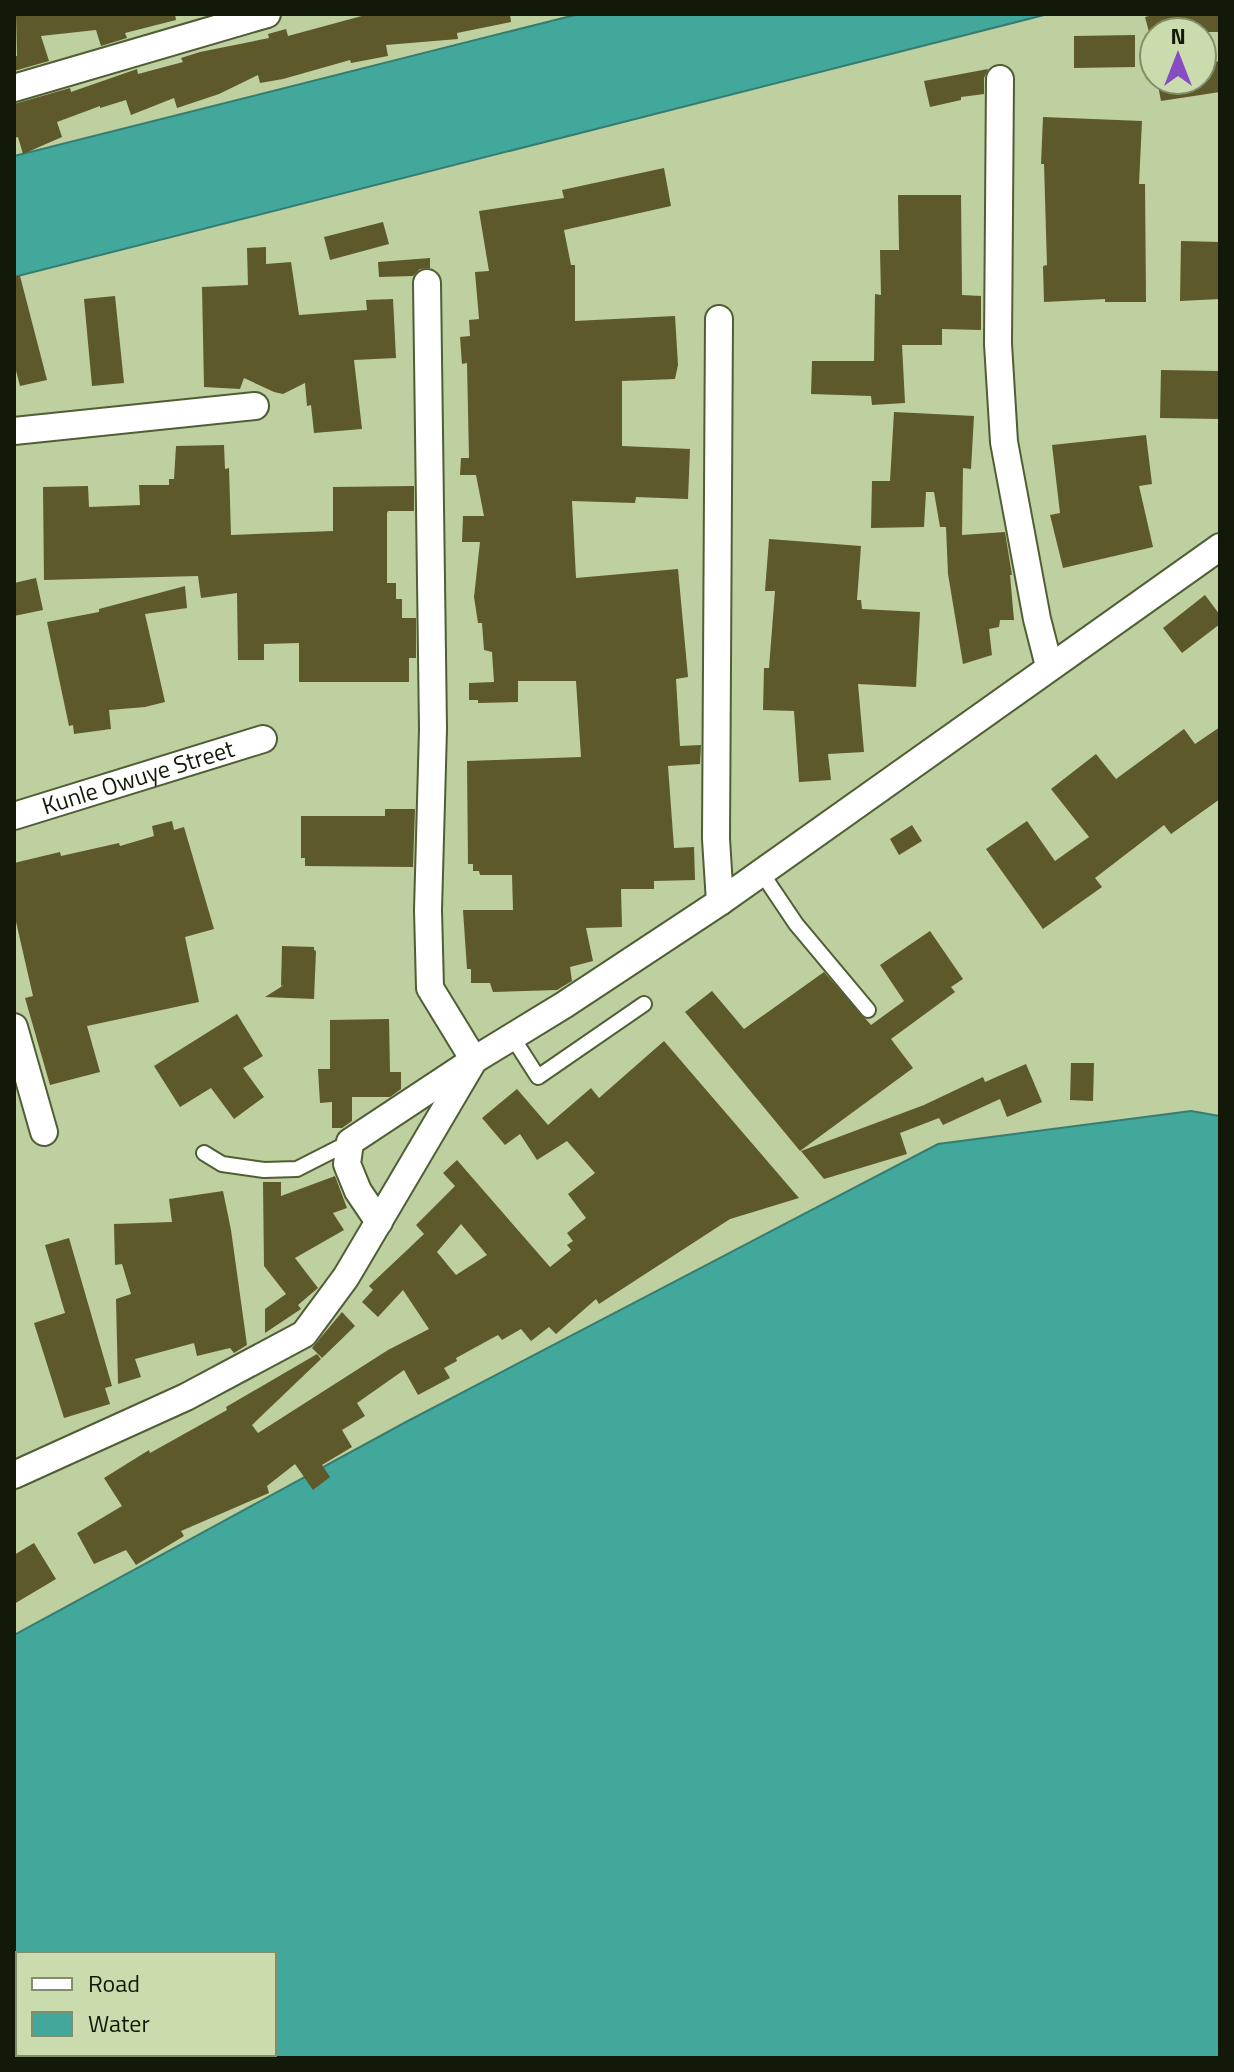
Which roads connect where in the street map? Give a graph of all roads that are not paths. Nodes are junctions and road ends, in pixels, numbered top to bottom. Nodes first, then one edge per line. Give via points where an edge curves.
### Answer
1 (267, 14) edge
2 (1000, 79) dead end
3 (14, 88) edge
4 (427, 283) dead end
5 (719, 319) dead end
6 (255, 406) dead end
7 (14, 431) edge
8 (1220, 547) edge
9 (1049, 666) junction
10 (263, 739) dead end
11 (14, 816) edge
12 (761, 872) junction
13 (720, 902) junction
14 (644, 1004) dead end
15 (868, 1010) dead end
16 (14, 1027) edge
17 (513, 1038) junction
18 (474, 1060) junction
19 (44, 1132) dead end
20 (350, 1142) junction
21 (204, 1153) dead end
22 (379, 1222) junction
23 (14, 1475) edge

1 - 3 street
2 - 9 street via 998,344 1004,442
4 - 18 street via 433,729 430,988
5 - 13 street
6 - 7 street
8 - 9 street
9 - 12 street
10 - 11 street, Kunle Owuye Street
12 - 13 street
12 - 15 lane via 796,924
13 - 17 street
14 - 17 lane via 538,1077
16 - 19 street
17 - 18 street
18 - 20 street
18 - 22 street
20 - 21 lane via 297,1169 222,1164
20 - 22 street via 347,1164
22 - 23 street via 304,1334 186,1397

